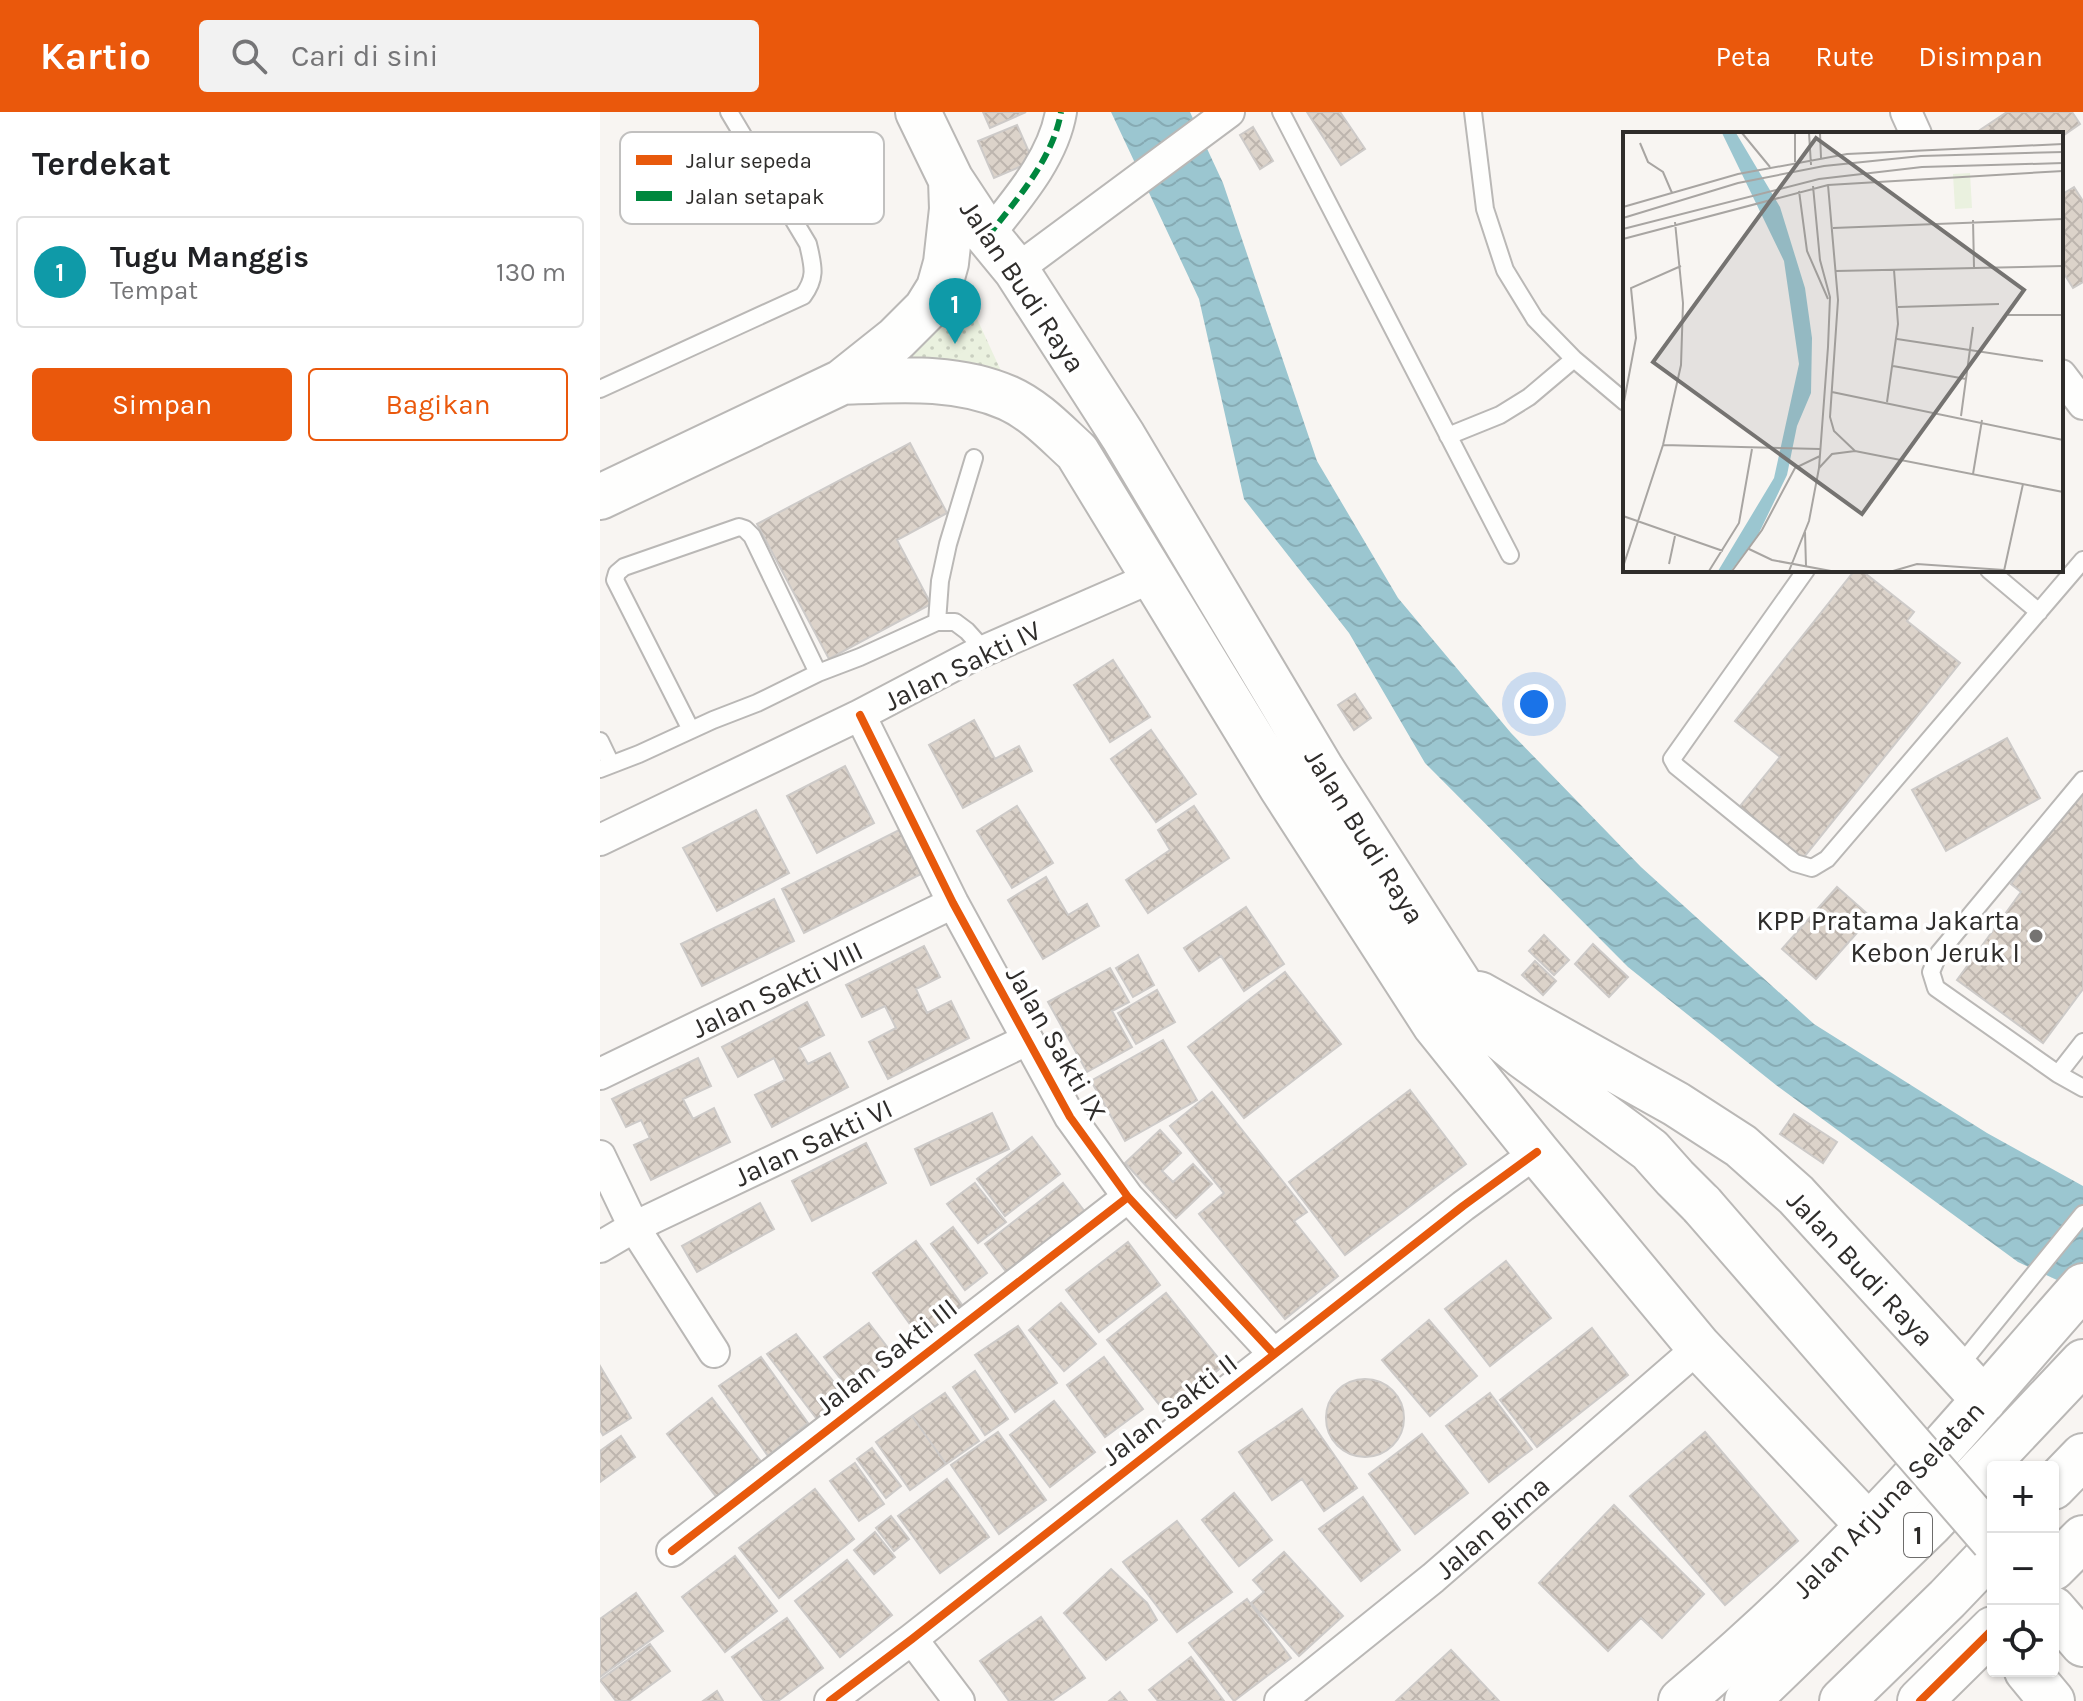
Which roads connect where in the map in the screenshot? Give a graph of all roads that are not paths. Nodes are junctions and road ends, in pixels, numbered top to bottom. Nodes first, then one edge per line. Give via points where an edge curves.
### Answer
1 (729, 112) edge
2 (918, 112) edge
3 (1061, 112) edge
4 (1281, 112) edge
5 (1473, 112) edge
6 (1906, 112) edge
7 (1224, 116) edge
8 (741, 132) edge
9 (1915, 132) edge
10 (951, 180) junction
11 (796, 224) edge
12 (988, 236) junction
13 (1016, 270) junction
14 (1574, 359) junction
15 (2063, 378) edge
16 (842, 382) junction
17 (600, 389) edge
18 (1623, 400) edge
19 (2083, 404) edge
20 (1448, 436) junction
21 (974, 458) dead end
22 (600, 497) edge
23 (1510, 555) dead end
24 (2083, 560) edge
25 (1805, 572) edge
26 (1991, 572) edge
27 (1153, 577) junction
28 (2039, 612) junction
29 (937, 622) junction
30 (985, 651) junction
31 (818, 673) junction
32 (860, 715) junction
33 (691, 730) junction
34 (600, 741) edge
35 (605, 766) edge
36 (2083, 780) edge
37 (600, 840) edge
38 (953, 903) junction
39 (1459, 983) junction
40 (1435, 1025) junction
41 (1027, 1040) junction
42 (2083, 1042) edge
43 (600, 1074) edge
44 (2058, 1074) junction
45 (2083, 1088) edge
46 (1537, 1152) junction
47 (600, 1156) edge
48 (1688, 1191) junction
49 (1128, 1197) junction
50 (2083, 1214) edge
51 (634, 1227) junction
52 (600, 1247) edge
53 (2071, 1299) edge
54 (1699, 1347) junction
55 (714, 1352) dead end
56 (1274, 1354) junction
57 (2083, 1362) edge
58 (1970, 1385) junction
59 (2083, 1456) edge
60 (2059, 1481) edge
61 (1869, 1526) junction
62 (1987, 1533) edge
63 (2083, 1538) edge
64 (672, 1551) dead end
65 (1987, 1557) edge
66 (2059, 1562) edge
67 (2059, 1616) edge
68 (1987, 1635) edge
69 (912, 1639) junction
70 (2083, 1644) edge
71 (2032, 1677) edge
72 (830, 1701) edge
73 (959, 1701) edge
74 (1280, 1701) edge
75 (1681, 1701) edge
76 (1747, 1701) edge
77 (1842, 1701) edge
78 (1920, 1701) edge
79 (2052, 1701) edge

1 - 8 lane
2 - 10 main road, Jalan Budi Raya
3 - 12 street via 1057,133 1028,184
4 - 20 lane
5 - 14 lane via 1485,209 1505,270 1535,319
6 - 9 street
7 - 13 street
10 - 12 main road, Jalan Budi Raya
10 - 16 main road via 952,209 939,288 896,339
11 - 17 lane via 808,244 813,269 803,296
12 - 13 main road, Jalan Budi Raya
13 - 39 main road, Jalan Budi Raya
14 - 18 lane
14 - 20 lane via 1500,415
15 - 19 street
16 - 22 main road
16 - 27 main road, Jalan Budi Raya via 941,381 1008,399 1040,418 1077,452
20 - 23 lane
21 - 29 lane via 948,544
24 - 28 lane
25 - 28 lane via 1672,759 1795,863 1812,868 1827,859
26 - 28 lane
27 - 30 street, Jalan Sakti IV
27 - 40 main road, Jalan Budi Raya
29 - 30 lane via 955,622
29 - 31 lane
30 - 32 street, Jalan Sakti IV
31 - 33 lane
31 - 33 lane via 745,529 624,567 615,580
32 - 37 street, Jalan Sakti IV
32 - 38 street, Jalan Sakti IX
33 - 35 lane
34 - 35 lane
36 - 44 lane via 1939,953 1931,972 1936,988
38 - 41 street, Jalan Sakti IX
38 - 43 street, Jalan Sakti VIII
39 - 48 main road via 1500,1037 1650,1150
39 - 58 main road, Jalan Budi Raya via 1741,1146 1796,1195
40 - 46 main road, Jalan Budi Raya
40 - 48 main road via 1635,1167
41 - 49 street, Jalan Sakti IX via 1070,1117
41 - 51 street, Jalan Sakti VI
42 - 44 lane
44 - 45 lane
46 - 54 main road, Jalan Budi Raya
46 - 56 street, Jalan Sakti II
47 - 51 street
48 - 62 main road, bridge
49 - 56 street, Jalan Sakti IX
49 - 64 street, Jalan Sakti III
50 - 58 lane via 2024,1286
51 - 52 street, Jalan Sakti VI
51 - 55 street
53 - 58 main road, Jalan Arjuna Selatan
54 - 61 main road, Jalan Budi Raya
54 - 74 street, Jalan Bima via 1433,1578
56 - 69 street, Jalan Sakti II
57 - 76 main road, 1 via 1930,1524
58 - 61 main road, Jalan Arjuna Selatan
59 - 60 main road
61 - 75 main road, Jalan Arjuna Selatan
63 - 66 main road
65 - 77 main road, 1
67 - 70 main road
68 - 78 main road
69 - 72 street, Jalan Sakti II
69 - 73 street
71 - 79 main road

